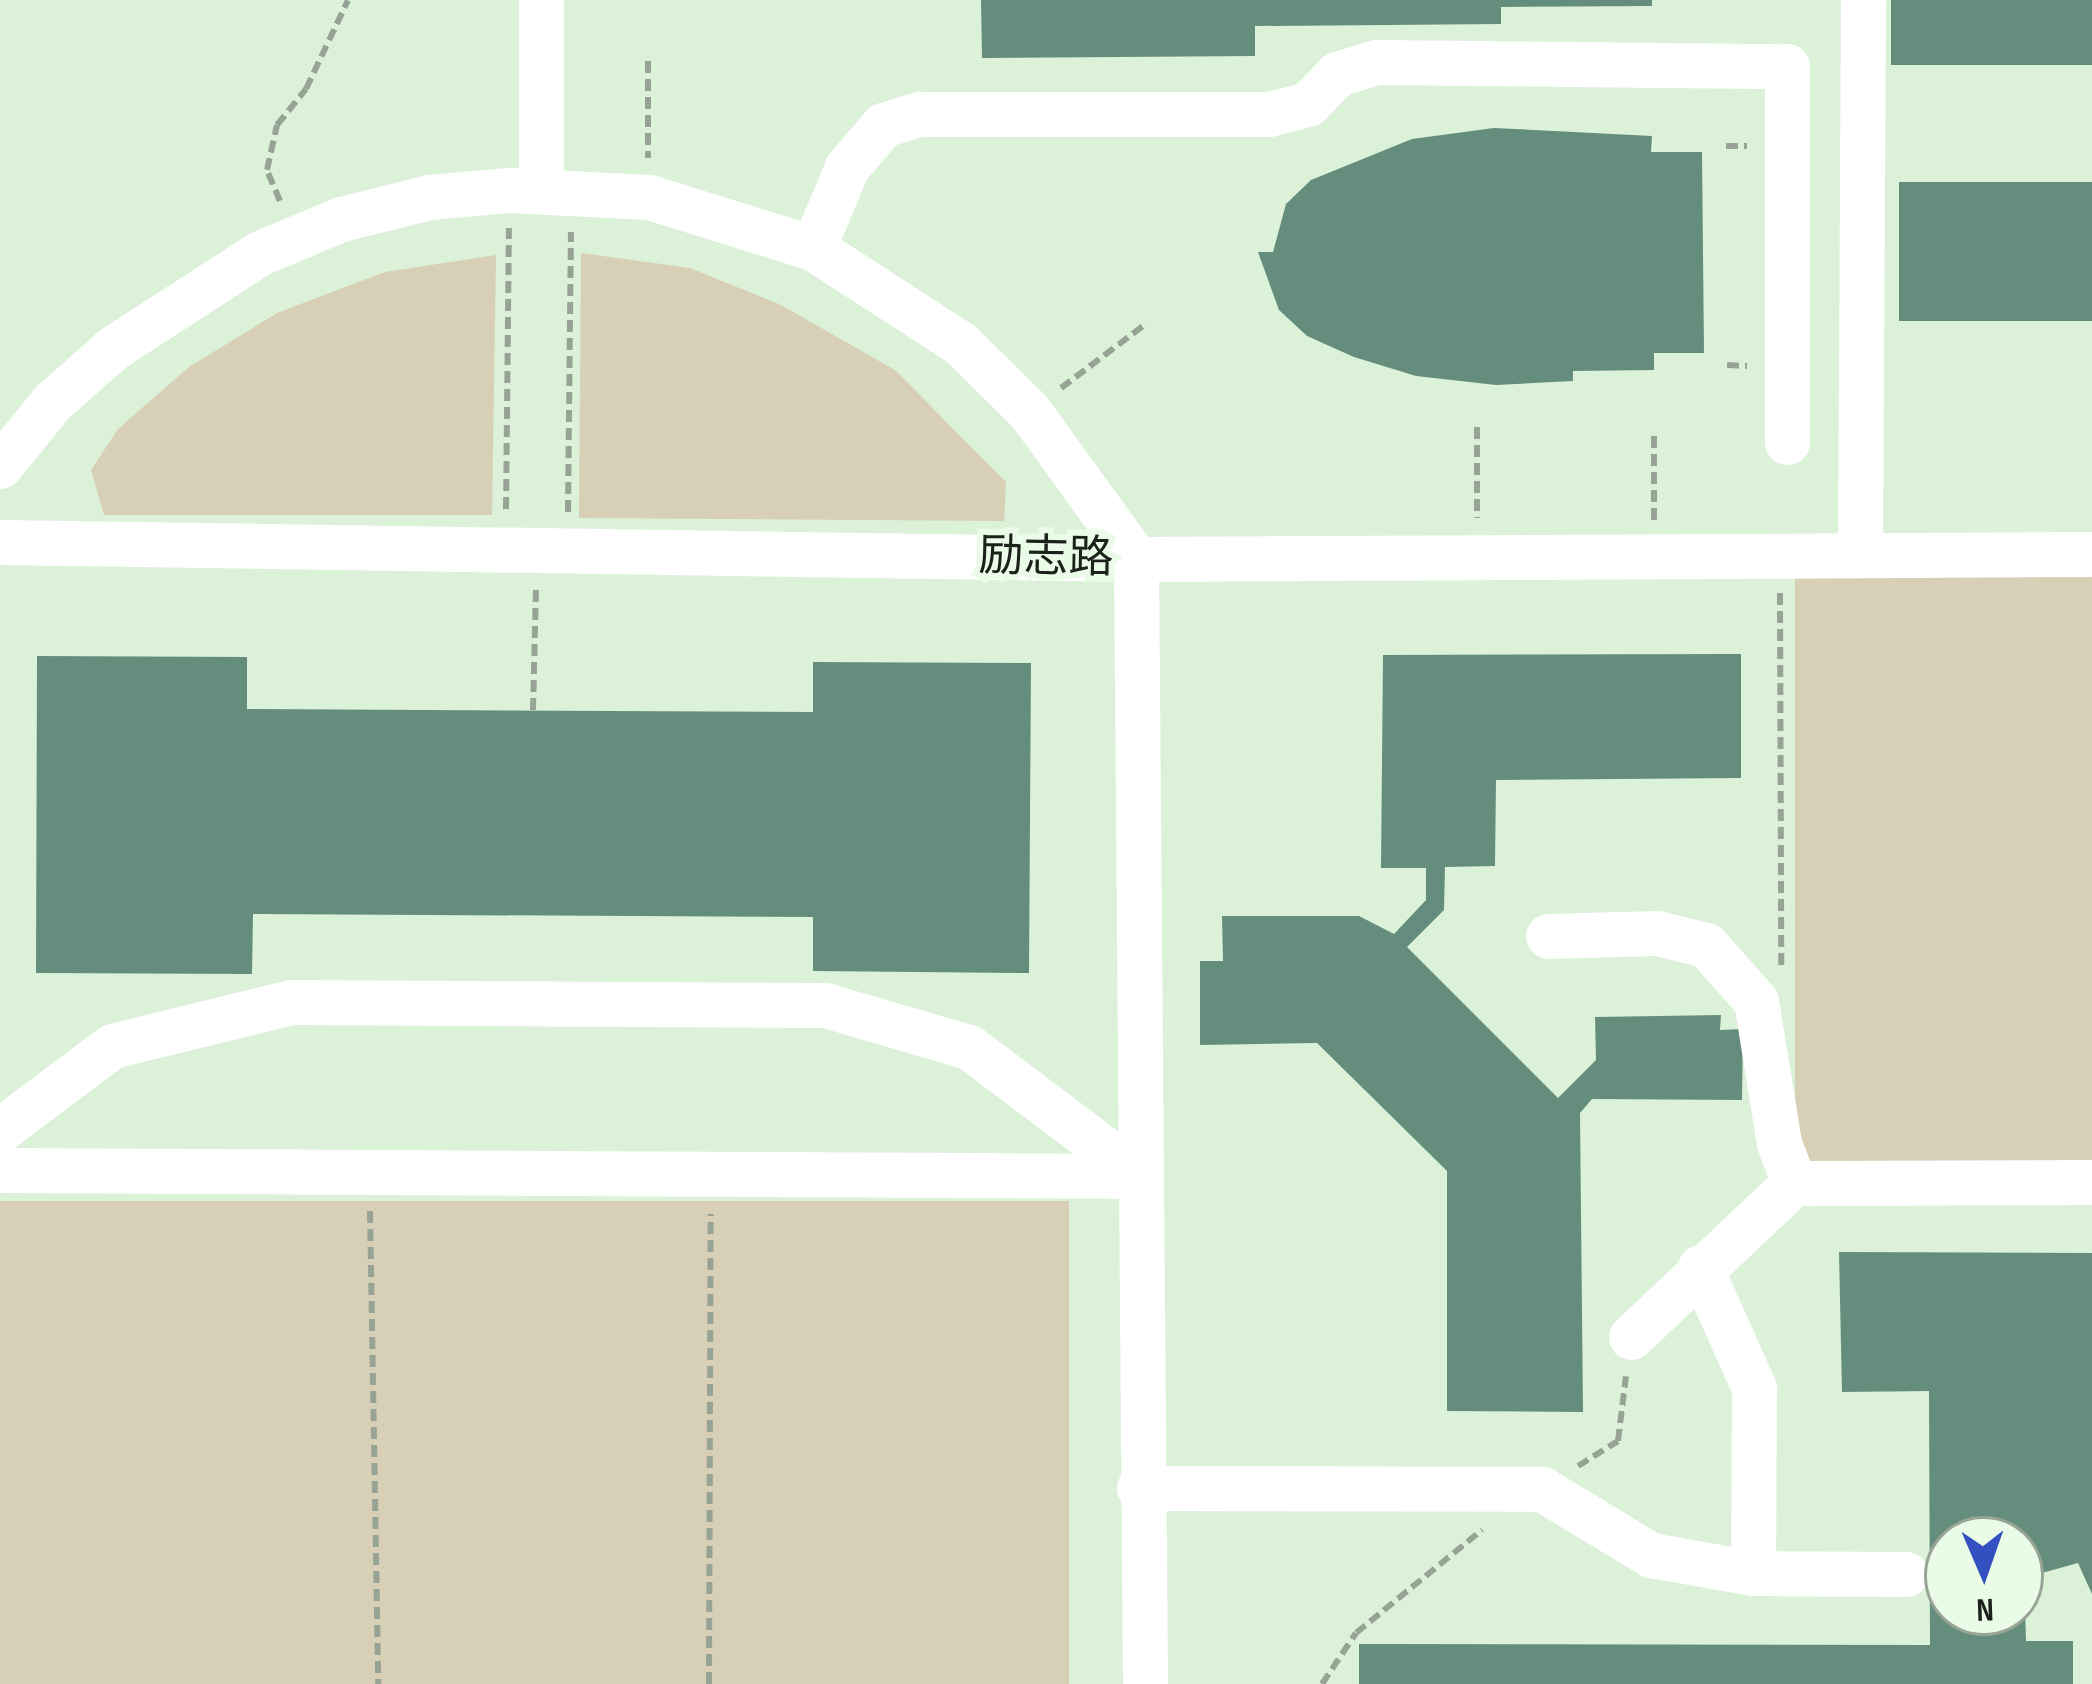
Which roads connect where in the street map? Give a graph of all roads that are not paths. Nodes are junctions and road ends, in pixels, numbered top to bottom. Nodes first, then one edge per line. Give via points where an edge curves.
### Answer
1 (541, 0) edge
2 (1863, 0) edge
3 (540, 190) junction
4 (813, 248) junction
5 (1786, 442) dead end
6 (0, 466) edge
7 (0, 542) edge
8 (1860, 552) junction
9 (2092, 554) edge
10 (1136, 559) junction
11 (1548, 936) dead end
12 (0, 1130) edge
13 (0, 1170) edge
14 (1140, 1176) junction
15 (2092, 1182) edge
16 (1794, 1183) junction
17 (1700, 1267) junction
18 (1631, 1336) dead end
19 (1139, 1488) junction
20 (1753, 1573) junction
21 (1906, 1574) dead end
22 (1145, 1684) edge

1 - 3 lane
2 - 8 lane
3 - 4 lane via 649,197
3 - 6 lane via 430,197 295,238 185,296 112,348 52,402
4 - 5 lane via 847,167 883,125 920,114 1269,114 1308,104 1336,74 1376,62 1787,66
4 - 10 lane via 960,343 1029,411
7 - 10 lane, 励志路
8 - 9 lane, 励志路
8 - 10 lane, 励志路
10 - 14 lane
11 - 16 lane via 1657,932 1706,945 1756,1000 1779,1143
12 - 14 lane via 112,1046 291,1002 825,1005 969,1046
13 - 14 lane
14 - 19 lane
15 - 16 lane
16 - 17 lane
17 - 18 lane
17 - 20 lane via 1754,1388
19 - 20 lane via 1542,1489 1651,1555
19 - 22 lane
20 - 21 lane

